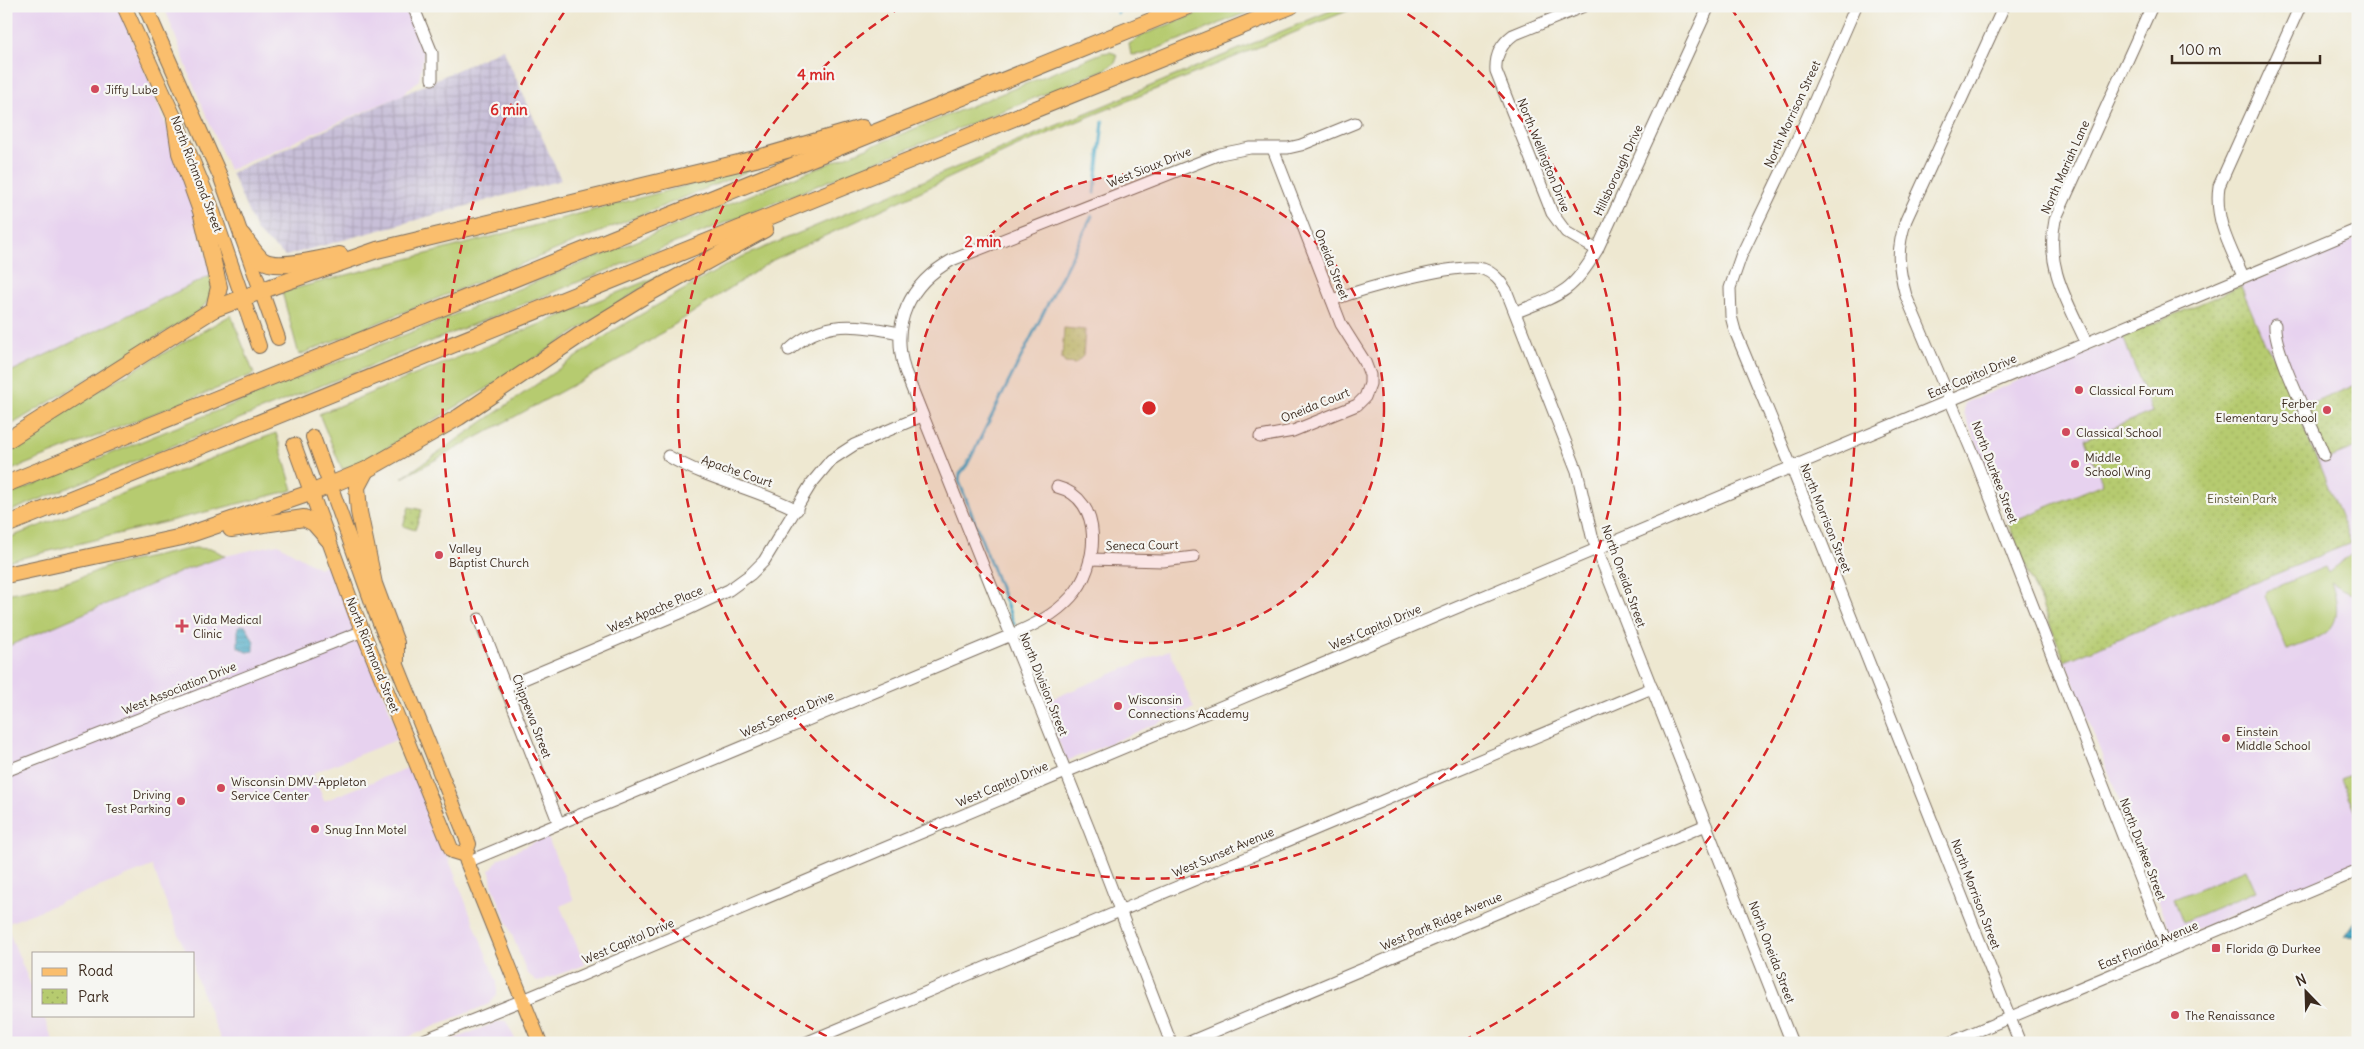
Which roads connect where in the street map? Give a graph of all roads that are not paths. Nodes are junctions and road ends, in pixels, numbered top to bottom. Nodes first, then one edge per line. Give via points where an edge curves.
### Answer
1 (124, 6) edge
2 (145, 6) edge
3 (412, 6) edge
4 (1188, 6) edge
5 (1291, 6) edge
6 (1584, 6) edge
7 (1709, 6) edge
8 (1856, 6) edge
9 (2004, 6) edge
10 (2152, 6) edge
11 (2300, 6) edge
12 (432, 79) dead end
13 (946, 105) junction
14 (176, 119) junction
15 (1355, 123) dead end
16 (1273, 149) junction
17 (829, 192) junction
18 (2358, 229) edge
19 (242, 235) junction
20 (377, 250) junction
21 (1597, 250) junction
22 (2243, 276) junction
23 (262, 291) junction
24 (242, 298) junction
25 (1332, 300) junction
26 (214, 309) junction
27 (1516, 312) junction
28 (2275, 325) dead end
29 (899, 333) junction
30 (278, 338) dead end
31 (2086, 342) junction
32 (259, 346) dead end
33 (788, 350) dead end
34 (1370, 384) joint
35 (1951, 399) junction
36 (922, 416) junction
37 (313, 437) dead end
38 (1260, 437) dead end
39 (6, 441) edge
40 (294, 445) dead end
41 (2324, 455) dead end
42 (668, 456) dead end
43 (1791, 466) junction
44 (366, 470) junction
45 (6, 484) edge
46 (330, 485) junction
47 (1057, 487) dead end
48 (313, 492) junction
49 (797, 510) junction
50 (6, 525) edge
51 (182, 537) junction
52 (328, 538) junction
53 (1597, 548) junction
54 (1194, 557) dead end
55 (1090, 559) junction
56 (6, 575) edge
57 (479, 619) dead end
58 (363, 631) junction
59 (1009, 636) junction
60 (396, 661) junction
61 (506, 687) junction
62 (1652, 688) junction
63 (6, 771) edge
64 (1066, 773) junction
65 (559, 824) junction
66 (1706, 825) junction
67 (466, 859) junction
68 (2358, 871) edge
69 (1120, 910) junction
70 (2168, 951) junction
71 (523, 1000) junction
72 (2010, 1017) junction
73 (416, 1043) edge
74 (540, 1043) edge
75 (805, 1043) edge
76 (1171, 1043) edge
77 (1187, 1043) edge
78 (1792, 1043) edge
79 (1949, 1043) edge
80 (2020, 1043) edge

1 - 14 main road, North Richmond Street
2 - 19 main road, North Richmond Street via 200,129
3 - 12 street via 432,53
4 - 13 highway
5 - 17 highway
6 - 21 street, North Wellington Drive via 1513,35 1499,51 1496,71 1552,213 1566,232
7 - 21 street, Hillsborough Drive
8 - 43 street, North Morrison Street via 1741,256 1730,288 1735,331
9 - 35 street, North Durkee Street via 1899,240 1898,258 1906,296
10 - 31 street, North Mariah Lane via 2055,220 2051,239 2059,282
11 - 22 street via 2219,186 2217,199 2221,225
13 - 20 highway via 908,112 755,159
13 - 45 highway
14 - 24 main road, North Richmond Street via 210,203
14 - 26 highway via 180,153 201,210 219,286
15 - 16 street, West Sioux Drive via 1302,145
16 - 25 street, Oneida Street
16 - 29 street, West Sioux Drive via 1250,148 1220,154 952,260 921,283 911,297
17 - 44 highway via 808,211 762,231 642,297 451,422
17 - 50 highway
18 - 22 street, East Capitol Drive
19 - 20 highway via 261,259 272,264
19 - 23 main road, North Richmond Street
20 - 23 highway
21 - 27 street, Hillsborough Drive via 1573,285
22 - 31 street, East Capitol Drive
23 - 24 highway
23 - 30 main road, North Richmond Street
24 - 26 highway
24 - 32 main road, North Richmond Street
25 - 27 street, North Oneida Street via 1457,267 1471,267 1484,270 1500,281
25 - 34 street, Oneida Street via 1348,338 1365,362
26 - 39 highway
27 - 53 street, North Oneida Street via 1578,470
28 - 41 street via 2274,333 2281,354
29 - 33 street via 875,328 839,327 809,334
29 - 36 street, North Division Street via 901,358
31 - 35 street, East Capitol Drive
34 - 38 street, Oneida Court via 1365,397 1357,405 1293,431
35 - 43 street, East Capitol Drive
35 - 70 street, North Durkee Street
36 - 49 street, West Apache Place via 836,456 811,484
36 - 59 street, North Division Street
37 - 46 main road, North Richmond Street
40 - 48 main road, North Richmond Street
42 - 49 street, Apache Court via 693,470 755,491
43 - 53 street, East Capitol Drive
43 - 72 street, North Morrison Street
44 - 46 highway
44 - 60 highway via 357,486 359,512 374,584 396,643
46 - 48 highway
46 - 60 main road, North Richmond Street
47 - 55 street, West Seneca Drive via 1078,497 1085,507 1092,530
48 - 51 highway
48 - 52 main road, North Richmond Street
49 - 61 street, West Apache Place via 764,561 729,590 685,612
51 - 52 highway via 302,518 314,523
51 - 56 highway
52 - 58 main road, North Richmond Street
53 - 62 street, North Oneida Street
53 - 64 street, West Capitol Drive
54 - 55 street, Seneca Court via 1163,561
55 - 59 street, West Seneca Drive via 1083,579 1063,605 1049,616
57 - 61 street, Chippewa Street
58 - 63 street, West Association Drive
58 - 67 main road, North Richmond Street via 452,851
59 - 64 street, North Division Street
59 - 65 street, West Seneca Drive
60 - 67 main road, North Richmond Street via 469,844
61 - 65 street, Chippewa Street
62 - 66 street, North Oneida Street
62 - 69 street, West Sunset Avenue
64 - 69 street, North Division Street
64 - 71 street, West Capitol Drive
65 - 67 street, West Seneca Drive
66 - 77 street, West Park Ridge Avenue
66 - 78 street, North Oneida Street
67 - 71 main road, North Richmond Street
68 - 70 street, East Florida Avenue
69 - 75 street, West Sunset Avenue
69 - 76 street, North Division Street
70 - 72 street, East Florida Avenue
71 - 73 street, West Capitol Drive
71 - 74 main road, North Richmond Street
72 - 79 street, East Florida Avenue
72 - 80 street, North Morrison Street

